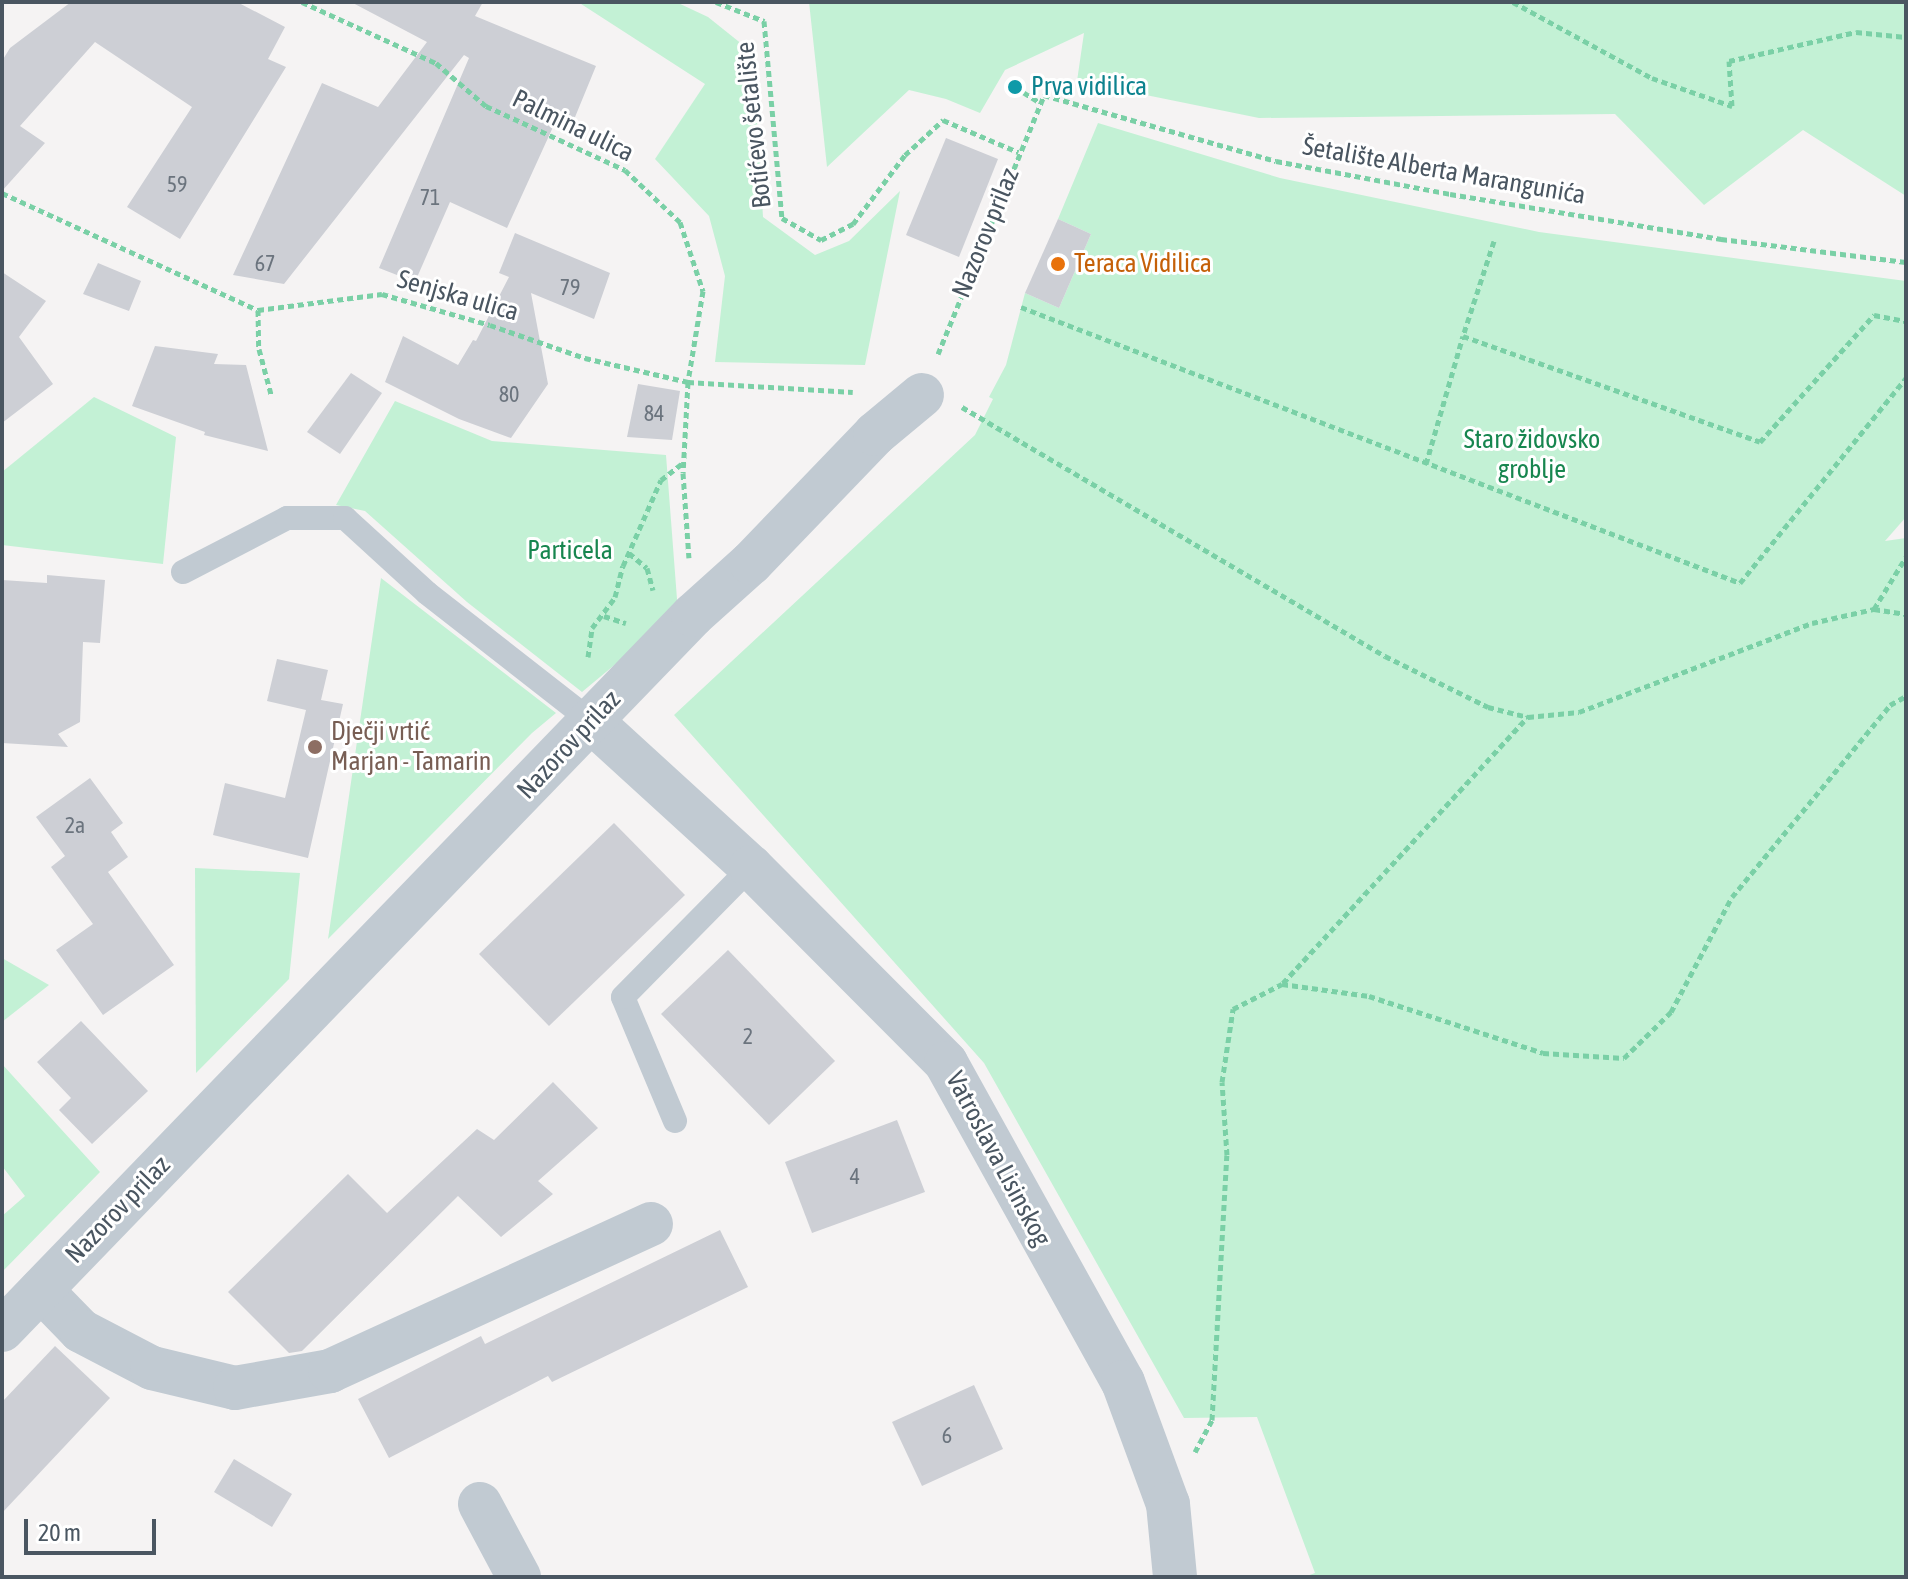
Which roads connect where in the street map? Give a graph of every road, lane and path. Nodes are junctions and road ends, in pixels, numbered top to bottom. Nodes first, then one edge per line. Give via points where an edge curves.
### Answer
1 (302, 2) edge
2 (716, 2) edge
3 (1513, 2) edge
4 (1906, 37) edge
5 (1015, 87) dead end
6 (1039, 102) junction
7 (1018, 152) junction
8 (2, 193) edge
9 (1494, 241) dead end
10 (1906, 262) edge
11 (1021, 307) dead end
12 (258, 310) junction
13 (1906, 321) edge
14 (1463, 336) junction
15 (1906, 378) edge
16 (688, 382) junction
17 (271, 394) dead end
18 (922, 395) junction
19 (683, 463) junction
20 (1426, 464) junction
21 (629, 553) junction
22 (1906, 557) edge
23 (183, 572) dead end
24 (650, 597) dead end
25 (1874, 609) junction
26 (1906, 614) edge
27 (693, 615) junction
28 (604, 616) junction
29 (630, 624) dead end
30 (1906, 696) edge
31 (595, 716) junction
32 (1528, 717) junction
33 (751, 867) junction
34 (1282, 984) junction
35 (675, 1121) dead end
36 (651, 1224) dead end
37 (41, 1290) junction
38 (2, 1330) edge
39 (480, 1504) dead end
40 (1168, 1504) junction
41 (519, 1577) edge
42 (1175, 1577) edge

1 - 16 path, Palmina ulica via 436,63 486,106 625,170 680,222 703,291
2 - 7 path, Botićevo šetalište via 764,21 782,218 821,240 853,224 905,155 943,120
3 - 4 path via 1652,78 1732,106 1729,61 1856,32
5 - 6 path
6 - 7 path
6 - 10 path, Šetalište Alberta Marangunića via 1044,95 1276,161 1450,194 1721,239
7 - 18 path, Nazorov prilaz
8 - 12 path
9 - 14 path
11 - 20 path
12 - 16 path, Senjska ulica via 382,294 585,358
12 - 17 path via 259,349
13 - 14 path via 1874,315 1760,442
14 - 20 path
15 - 20 path via 1740,583
16 - 18 path, Senjska ulica
16 - 19 path, Palmina ulica
18 - 27 street, Nazorov prilaz via 875,434 751,563
18 - 32 path, Senjska ulica via 964,408 1385,656 1488,707
19 - 21 path via 661,480
19 - 27 path, Palmina ulica
21 - 24 path via 647,568 654,587
21 - 28 path
22 - 25 path
23 - 31 lane via 287,518 345,518 427,593
25 - 26 path
25 - 32 path, Senjska ulica via 1812,623 1579,712
27 - 31 street, Nazorov prilaz
28 - 29 path
28 - 31 path via 592,628 588,662
30 - 34 path via 1890,705 1732,897 1671,1012 1624,1058 1543,1053 1369,996
31 - 33 street, Vatroslava Lisinskog
31 - 37 street, Nazorov prilaz
32 - 34 path
33 - 35 lane via 623,997
33 - 40 street, Vatroslava Lisinskog via 946,1063 1123,1382
34 - 40 path via 1233,1009 1222,1082 1227,1155 1212,1420
36 - 37 street via 330,1371 235,1388 152,1368 81,1331
37 - 38 street, Nazorov prilaz
39 - 41 street
40 - 42 street, Vatroslava Lisinskog

